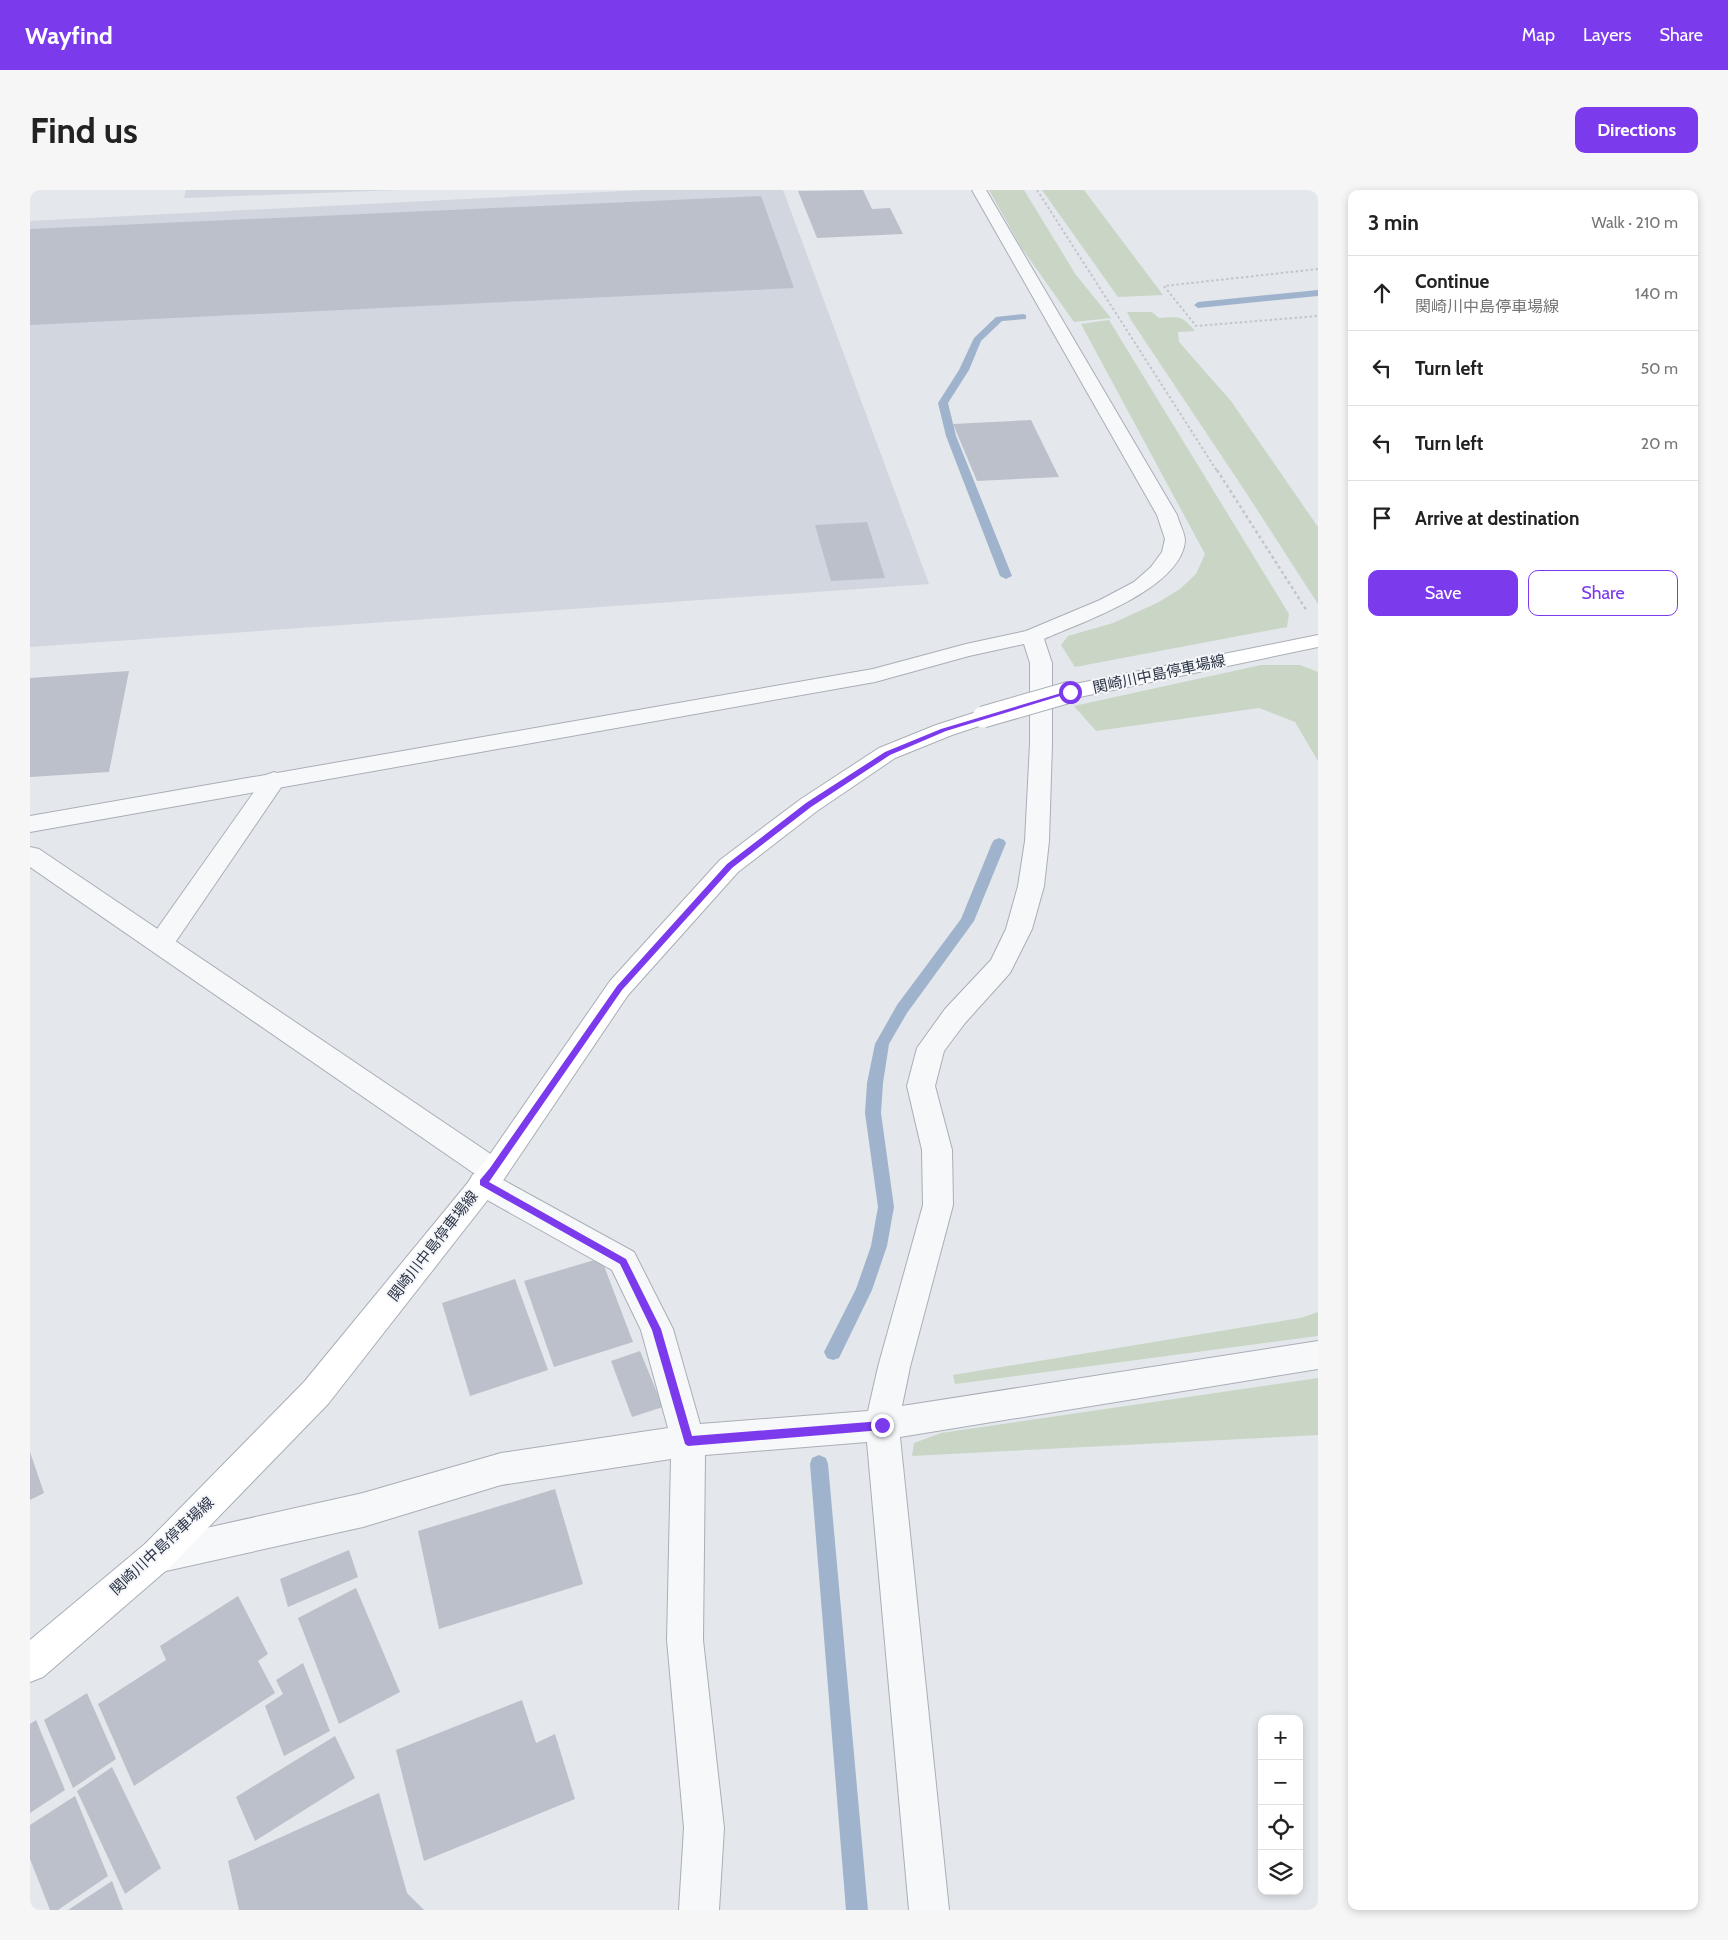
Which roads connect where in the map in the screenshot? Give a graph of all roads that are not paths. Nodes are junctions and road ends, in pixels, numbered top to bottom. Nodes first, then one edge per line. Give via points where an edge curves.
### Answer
1 (979, 190) edge
2 (1032, 636) junction
3 (1318, 641) edge
4 (274, 780) junction
5 (30, 824) edge
6 (30, 855) edge
7 (161, 943) junction
8 (488, 1177) junction
9 (1318, 1355) edge
10 (882, 1425) junction
11 (688, 1441) junction
12 (157, 1556) junction
13 (30, 1664) edge
14 (699, 1910) edge
15 (929, 1910) edge

1 - 2 street via 1167,515 1175,540 1172,554 1141,586
2 - 4 street via 875,675
2 - 10 street via 1041,664 1041,735 1037,841 1031,886 1019,929 1001,966 931,1048 921,1086 937,1150 938,1205 894,1366
3 - 8 main road, 関崎川中島停車場線, bridge via 1070,692 982,717 887,753 809,805 729,866 619,988
4 - 5 street
4 - 7 street
6 - 7 street
7 - 8 street
8 - 11 street via 623,1261 657,1329
8 - 12 main road, 関崎川中島停車場線 via 316,1393
9 - 10 street
10 - 11 street
10 - 15 street
11 - 12 street via 501,1470 363,1510
11 - 14 street via 685,1640 704,1828
12 - 13 main road, 関崎川中島停車場線

